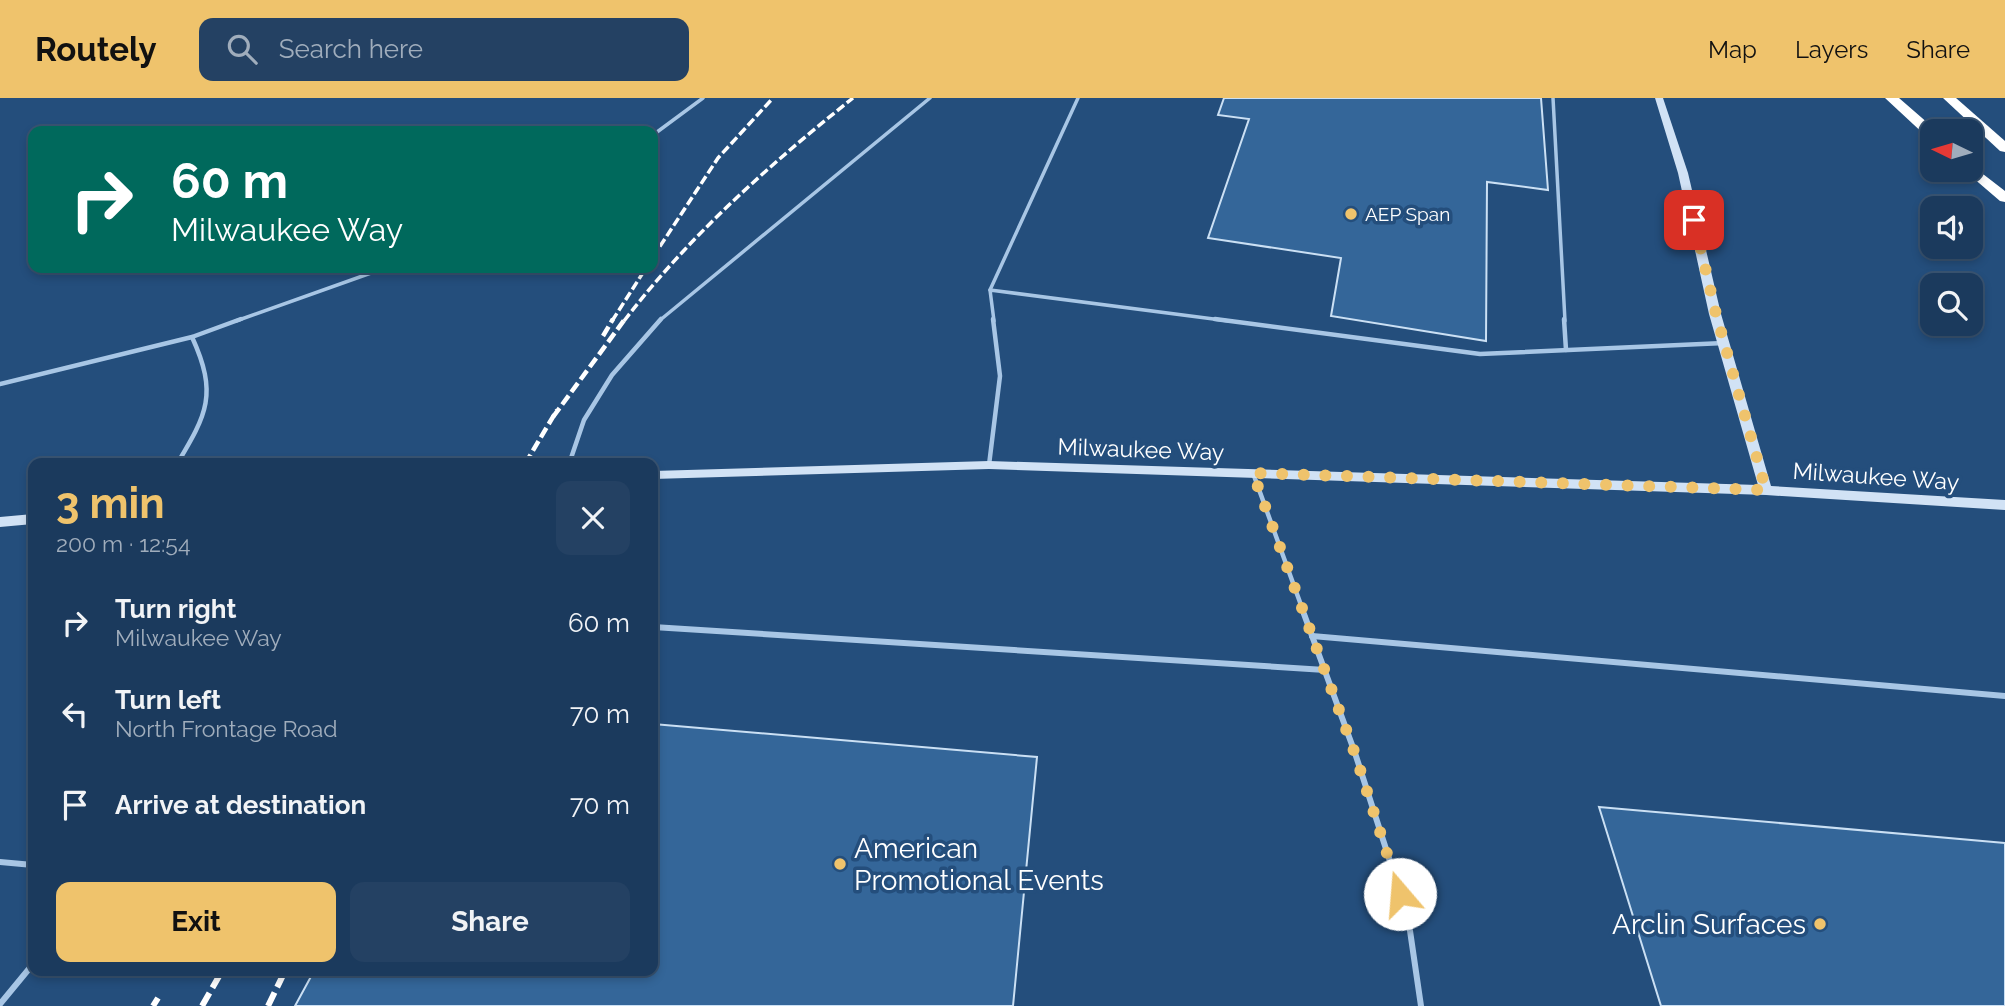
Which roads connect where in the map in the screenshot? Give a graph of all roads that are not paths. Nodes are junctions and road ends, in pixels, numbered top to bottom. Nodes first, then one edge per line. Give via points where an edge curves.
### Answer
1 (703, 98) edge
2 (930, 98) edge
3 (1078, 98) edge
4 (1553, 98) edge
5 (1659, 98) edge
6 (1891, 98) edge
7 (1949, 98) edge
8 (1957, 98) edge
9 (1920, 123) edge
10 (658, 131) edge
11 (2005, 147) edge
12 (1983, 179) edge
13 (2005, 198) edge
14 (371, 273) edge
15 (990, 290) junction
16 (192, 337) junction
17 (1724, 343) junction
18 (1566, 350) junction
19 (0, 384) edge
20 (180, 458) edge
21 (571, 458) edge
22 (989, 465) junction
23 (1253, 473) junction
24 (658, 475) edge
25 (1766, 490) junction
26 (2005, 505) edge
27 (28, 519) edge
28 (0, 522) edge
29 (658, 627) edge
30 (1312, 636) junction
31 (1325, 670) junction
32 (2005, 696) edge
33 (0, 862) edge
34 (28, 865) edge
35 (28, 970) edge
36 (0, 1004) edge
37 (1422, 1006) edge

1 - 10 lane
2 - 21 lane via 653,326 612,375 583,420
3 - 15 lane
4 - 18 lane
5 - 17 street via 1683,173
6 - 9 highway
7 - 11 highway
8 - 11 highway
12 - 13 highway
14 - 16 lane
15 - 18 lane via 1480,354
15 - 22 lane via 1000,376
16 - 19 lane
16 - 20 lane via 200,353 207,395 203,419
17 - 18 lane
17 - 25 street
22 - 23 street, Milwaukee Way
22 - 24 street, Milwaukee Way
23 - 25 street, Milwaukee Way
23 - 30 lane
25 - 26 street, Milwaukee Way
27 - 28 street
29 - 31 lane
30 - 31 lane
30 - 32 lane
31 - 37 lane via 1408,917
33 - 34 lane
35 - 36 lane

